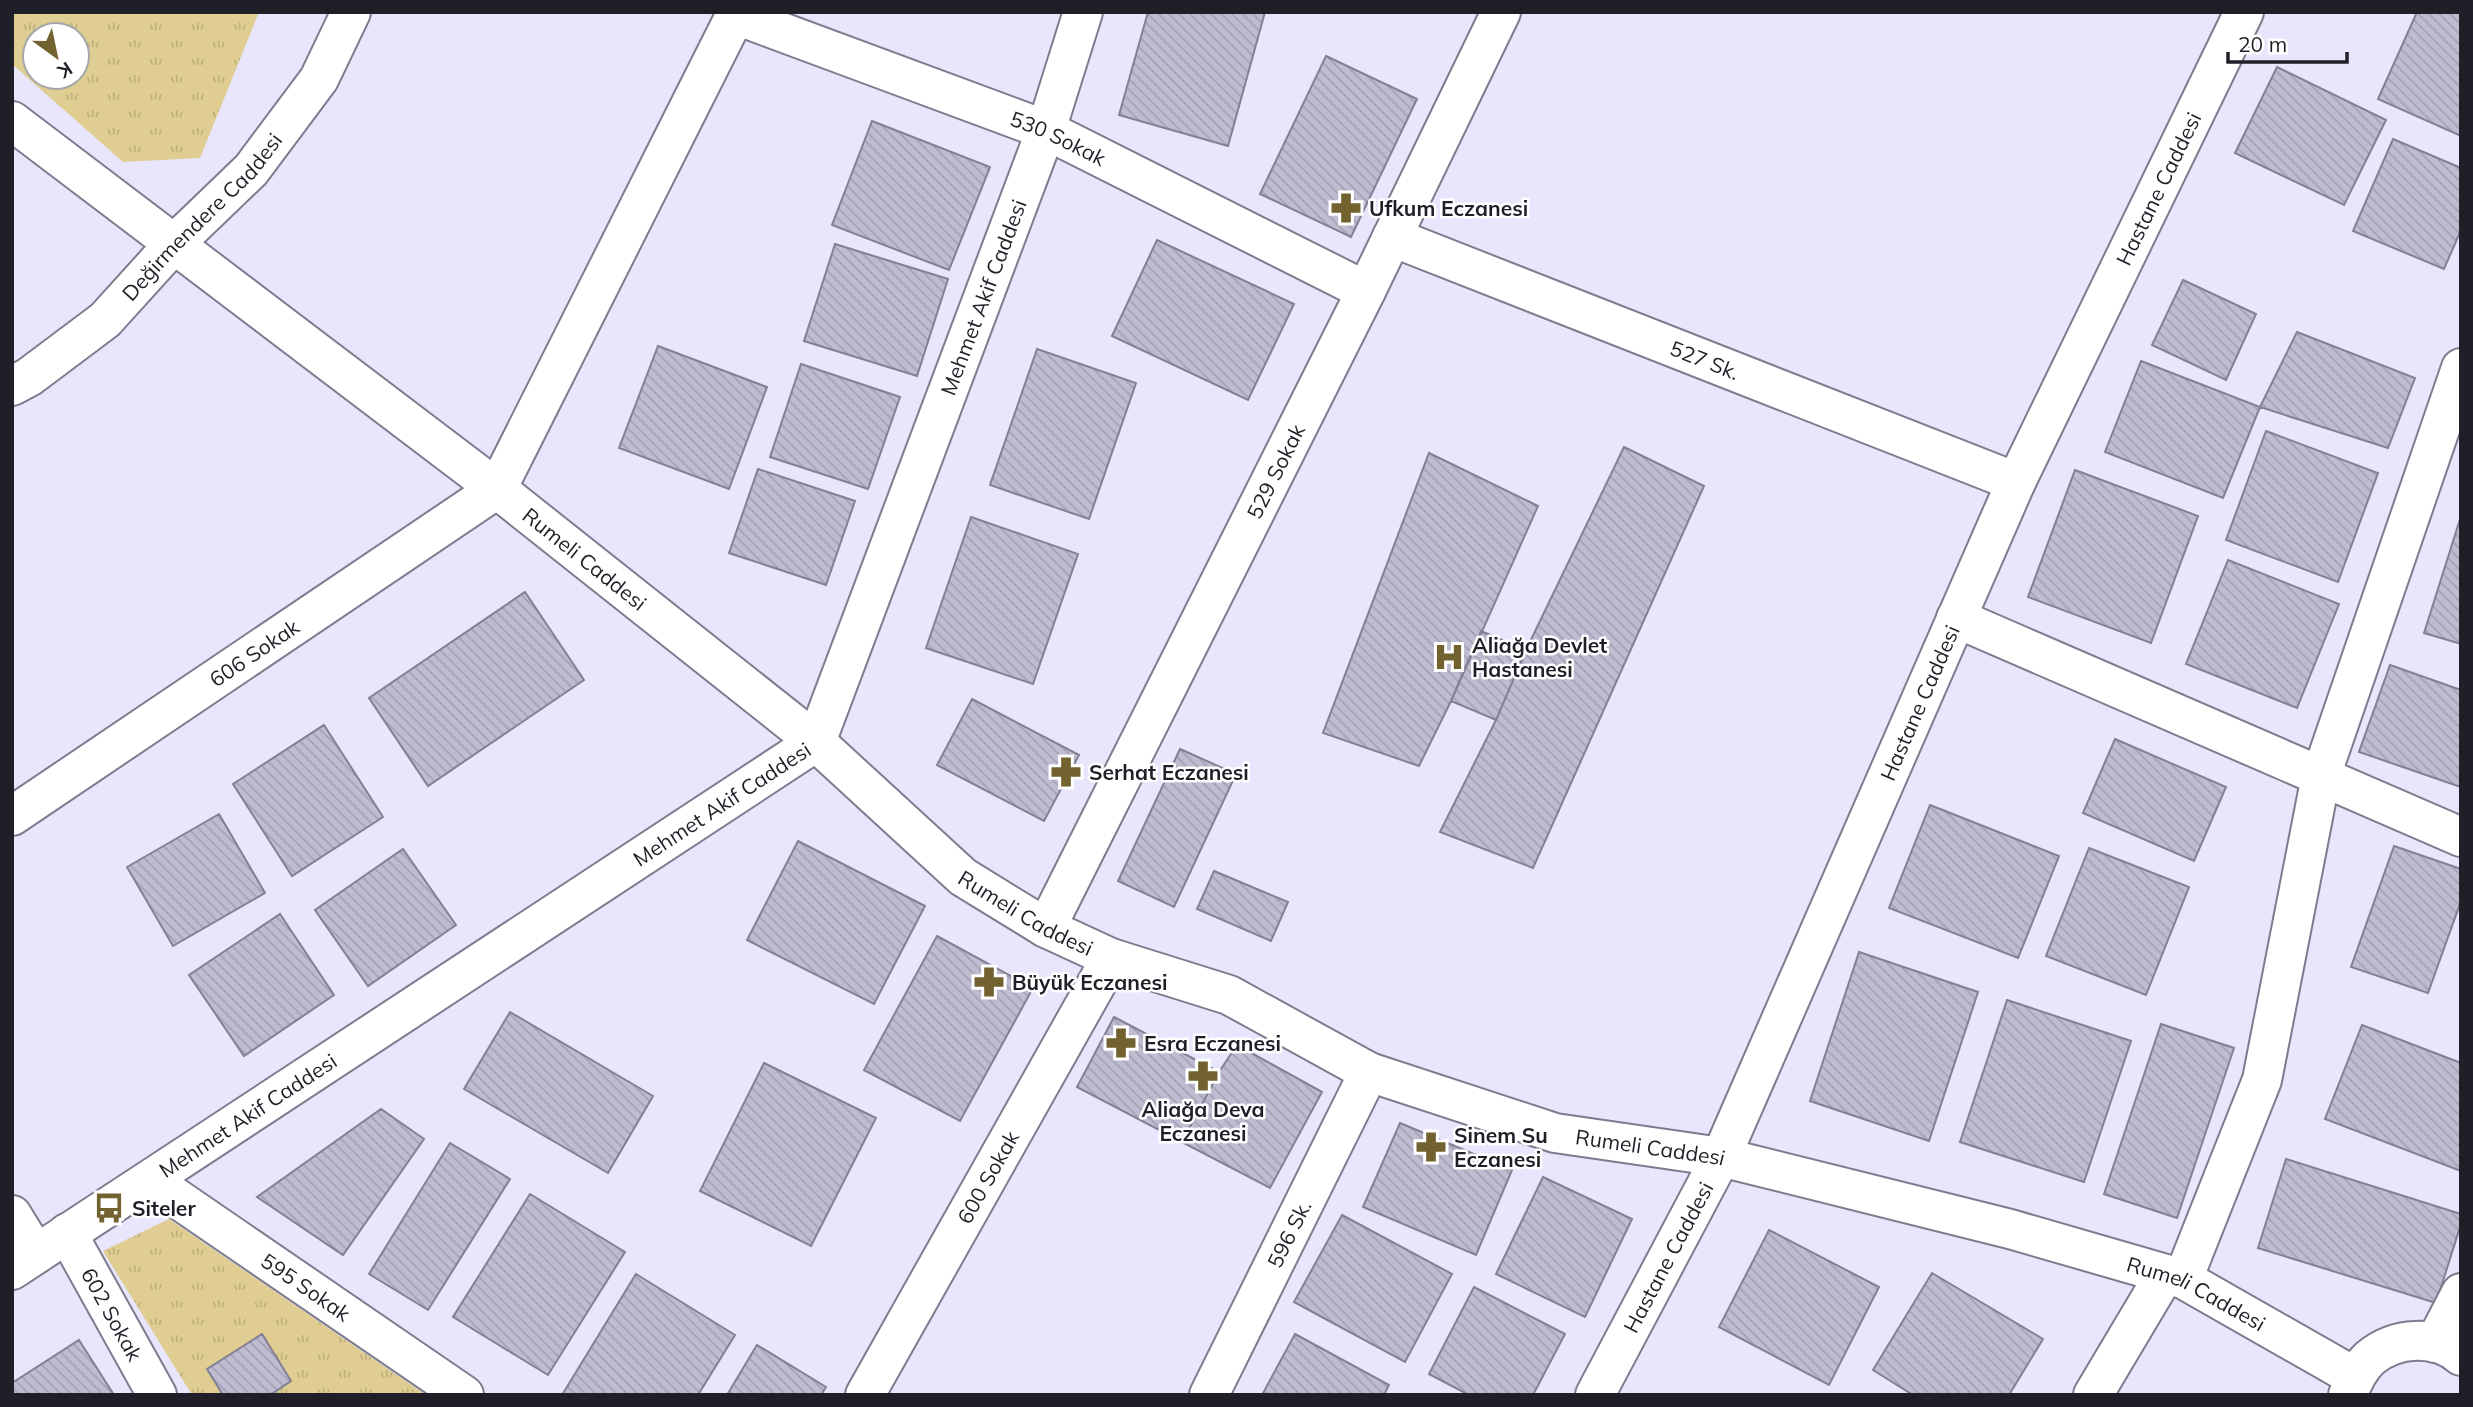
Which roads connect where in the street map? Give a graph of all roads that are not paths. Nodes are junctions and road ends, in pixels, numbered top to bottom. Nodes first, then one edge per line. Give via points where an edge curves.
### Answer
1 (351, 12) edge
2 (1083, 12) edge
3 (1501, 12) edge
4 (2244, 12) edge
5 (737, 14) edge
6 (12, 121) edge
7 (1046, 130) junction
8 (1392, 237) junction
9 (173, 245) junction
10 (1366, 291) junction
11 (2460, 371) edge
12 (12, 386) edge
13 (2016, 482) junction
14 (497, 489) junction
15 (1956, 618) junction
16 (816, 742) junction
17 (2321, 776) junction
18 (12, 816) edge
19 (2461, 837) edge
20 (1046, 928) junction
21 (1111, 958) junction
22 (1369, 1072) junction
23 (1721, 1157) junction
24 (150, 1180) junction
25 (12, 1214) edge
26 (67, 1233) junction
27 (24, 1262) edge
28 (2174, 1276) junction
29 (2461, 1293) edge
30 (2448, 1349) edge
31 (2352, 1386) edge
32 (157, 1395) edge
33 (464, 1395) edge
34 (865, 1395) edge
35 (1209, 1395) edge
36 (1595, 1395) edge
37 (2094, 1395) edge

1 - 9 street, Değirmendere Caddesi via 319,79 251,170
2 - 7 street, Mehmet Akif Caddesi
3 - 8 street, 529 Sokak
4 - 13 street, Hastane Caddesi
5 - 7 street, 530 Sokak
5 - 14 street
6 - 9 street, Rumeli Caddesi
7 - 10 street, 530 Sokak
7 - 16 street, Mehmet Akif Caddesi
8 - 10 street, 529 Sokak
8 - 13 street, 527 Sk.
9 - 12 street, Değirmendere Caddesi via 105,320
9 - 14 street, Rumeli Caddesi
10 - 20 street, 529 Sokak
11 - 17 street
13 - 15 street, Hastane Caddesi
14 - 16 street, Rumeli Caddesi
14 - 18 street, 606 Sokak
15 - 17 street
15 - 23 street, Hastane Caddesi
16 - 20 street, Rumeli Caddesi via 963,877
16 - 24 street, Mehmet Akif Caddesi
17 - 19 street
17 - 28 street via 2262,1080
20 - 21 street, Rumeli Caddesi
21 - 22 street, Rumeli Caddesi via 1229,995
21 - 34 street, 600 Sokak
22 - 23 street, Rumeli Caddesi via 1555,1133
22 - 35 street, 596 Sk.
23 - 28 street, Rumeli Caddesi via 2010,1229
23 - 36 street, Hastane Caddesi
24 - 26 street, Mehmet Akif Caddesi
24 - 33 street, 595 Sokak
25 - 27 street
26 - 27 street, Mehmet Akif Caddesi
26 - 32 street, 602 Sokak
28 - 31 street, Rumeli Caddesi
28 - 37 street
29 - 30 street
30 - 31 street via 2412,1340 2389,1346 2370,1359

